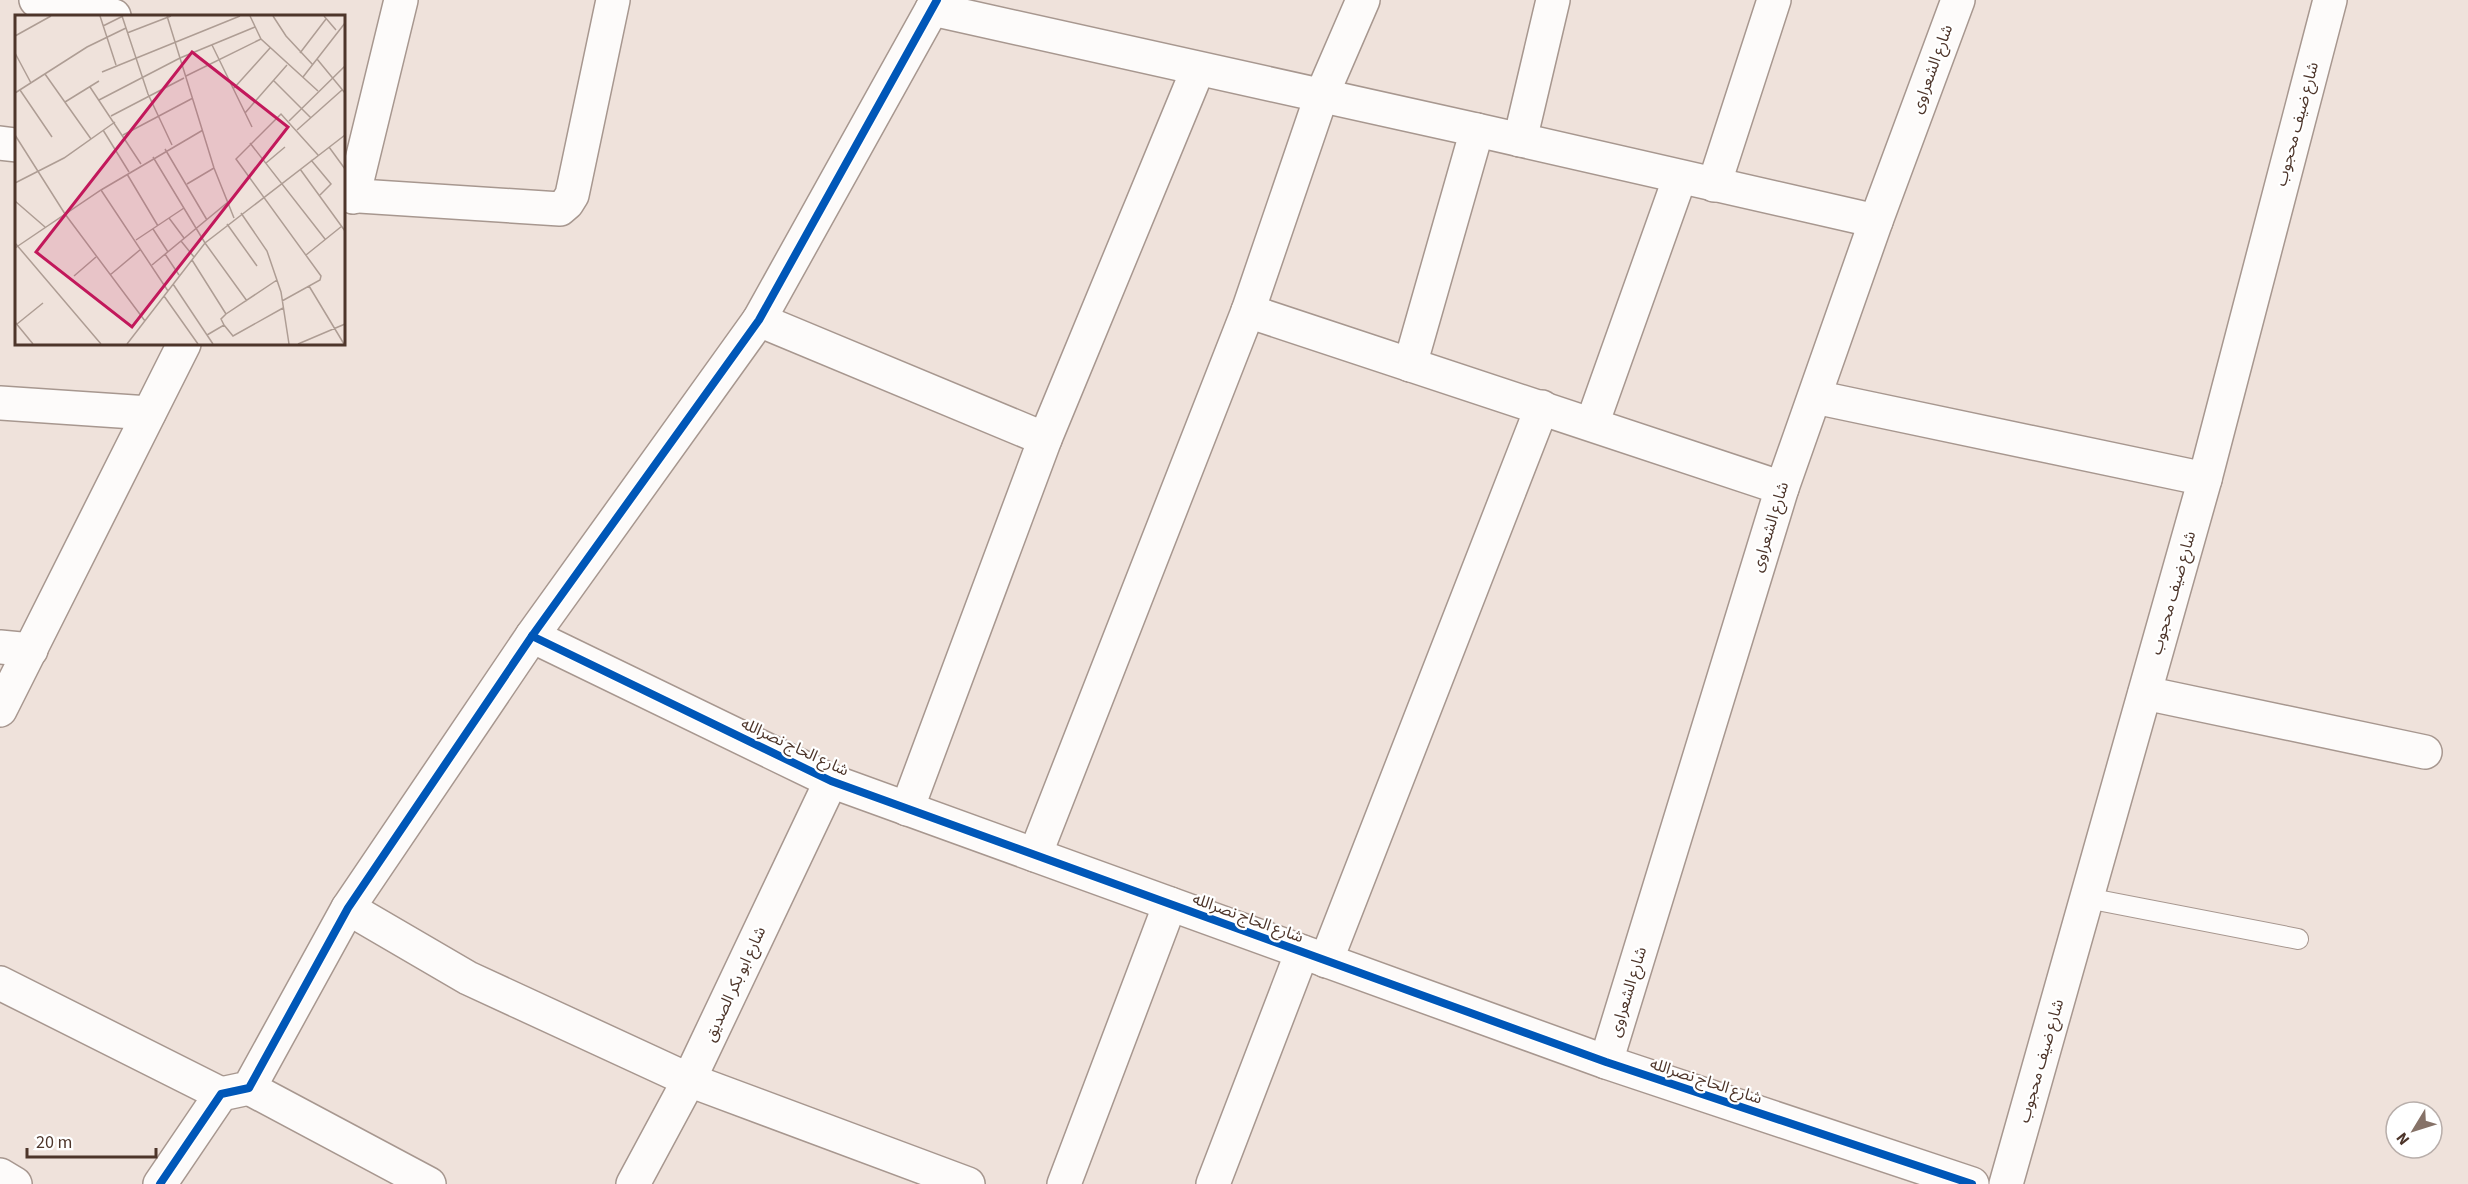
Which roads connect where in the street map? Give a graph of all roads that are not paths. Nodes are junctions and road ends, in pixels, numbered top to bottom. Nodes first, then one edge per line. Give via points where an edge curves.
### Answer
1 (36, 0) edge
2 (401, 0) edge
3 (614, 0) edge
4 (1363, 0) edge
5 (1553, 0) edge
6 (1774, 0) edge
7 (1958, 0) edge
8 (2330, 0) edge
9 (934, 4) edge
10 (109, 15) edge
11 (1198, 69) junction
12 (1321, 96) junction
13 (1477, 130) junction
14 (1520, 140) junction
15 (0, 143) edge
16 (15, 145) edge
17 (1680, 177) junction
18 (1714, 185) junction
19 (348, 196) edge
20 (1876, 221) junction
21 (1248, 311) junction
22 (759, 320) junction
23 (183, 345) edge
24 (1410, 365) junction
25 (1815, 397) junction
26 (0, 403) edge
27 (1542, 407) junction
28 (149, 413) junction
29 (1592, 424) junction
30 (1045, 439) junction
31 (2205, 479) junction
32 (1782, 488) junction
33 (532, 636) junction
34 (15, 649) edge
35 (2145, 693) junction
36 (0, 711) edge
37 (2425, 752) dead end
38 (831, 781) junction
39 (907, 809) junction
40 (1035, 855) junction
41 (2087, 898) junction
42 (1170, 904) junction
43 (348, 908) junction
44 (2298, 939) dead end
45 (1314, 957) junction
46 (0, 983) edge
47 (1606, 1062) junction
48 (689, 1080) junction
49 (235, 1091) junction
50 (0, 1175) edge
51 (15, 1184) edge
52 (160, 1184) edge
53 (429, 1184) edge
54 (633, 1184) edge
55 (968, 1184) edge
56 (1064, 1184) edge
57 (1213, 1184) edge
58 (1972, 1184) edge
59 (2006, 1184) edge

1 - 10 street
2 - 19 street
3 - 19 street via 572,195 560,209
4 - 12 street
5 - 14 street
6 - 18 street
7 - 20 street, شارع الشعراوى
8 - 31 street, شارع ضيف محجوب
9 - 11 street
9 - 22 street
11 - 12 street
11 - 30 street
12 - 13 street
12 - 21 street
13 - 14 street
13 - 24 street
14 - 17 street
15 - 16 street
17 - 18 street
17 - 29 street
18 - 20 street
20 - 25 street, شارع الشعراوى
21 - 24 street
21 - 40 street
22 - 30 street
22 - 33 street
23 - 28 street
24 - 27 street
25 - 31 street
25 - 32 street, شارع الشعراوى
26 - 28 street
27 - 29 street
27 - 45 street
28 - 34 street
29 - 32 street
30 - 39 street
31 - 35 street, شارع ضيف محجوب
32 - 47 street, شارع الشعراوى
33 - 38 street, شارع الحاج نصرالله
33 - 43 street
34 - 36 street
35 - 37 street
35 - 41 street, شارع ضيف محجوب
38 - 39 street, شارع الحاج نصرالله
38 - 48 street, شارع ابو بكر الصديق
39 - 40 street, شارع الحاج نصرالله
40 - 42 street, شارع الحاج نصرالله
41 - 44 lane
41 - 59 street, شارع ضيف محجوب
42 - 45 street, شارع الحاج نصرالله
42 - 56 street
43 - 48 street via 477,982
43 - 49 street
45 - 47 street, شارع الحاج نصرالله
45 - 57 street
46 - 49 street
47 - 58 street, شارع الحاج نصرالله
48 - 54 street, شارع ابو بكر الصديق
48 - 55 street
49 - 52 street
49 - 53 street
50 - 51 street

